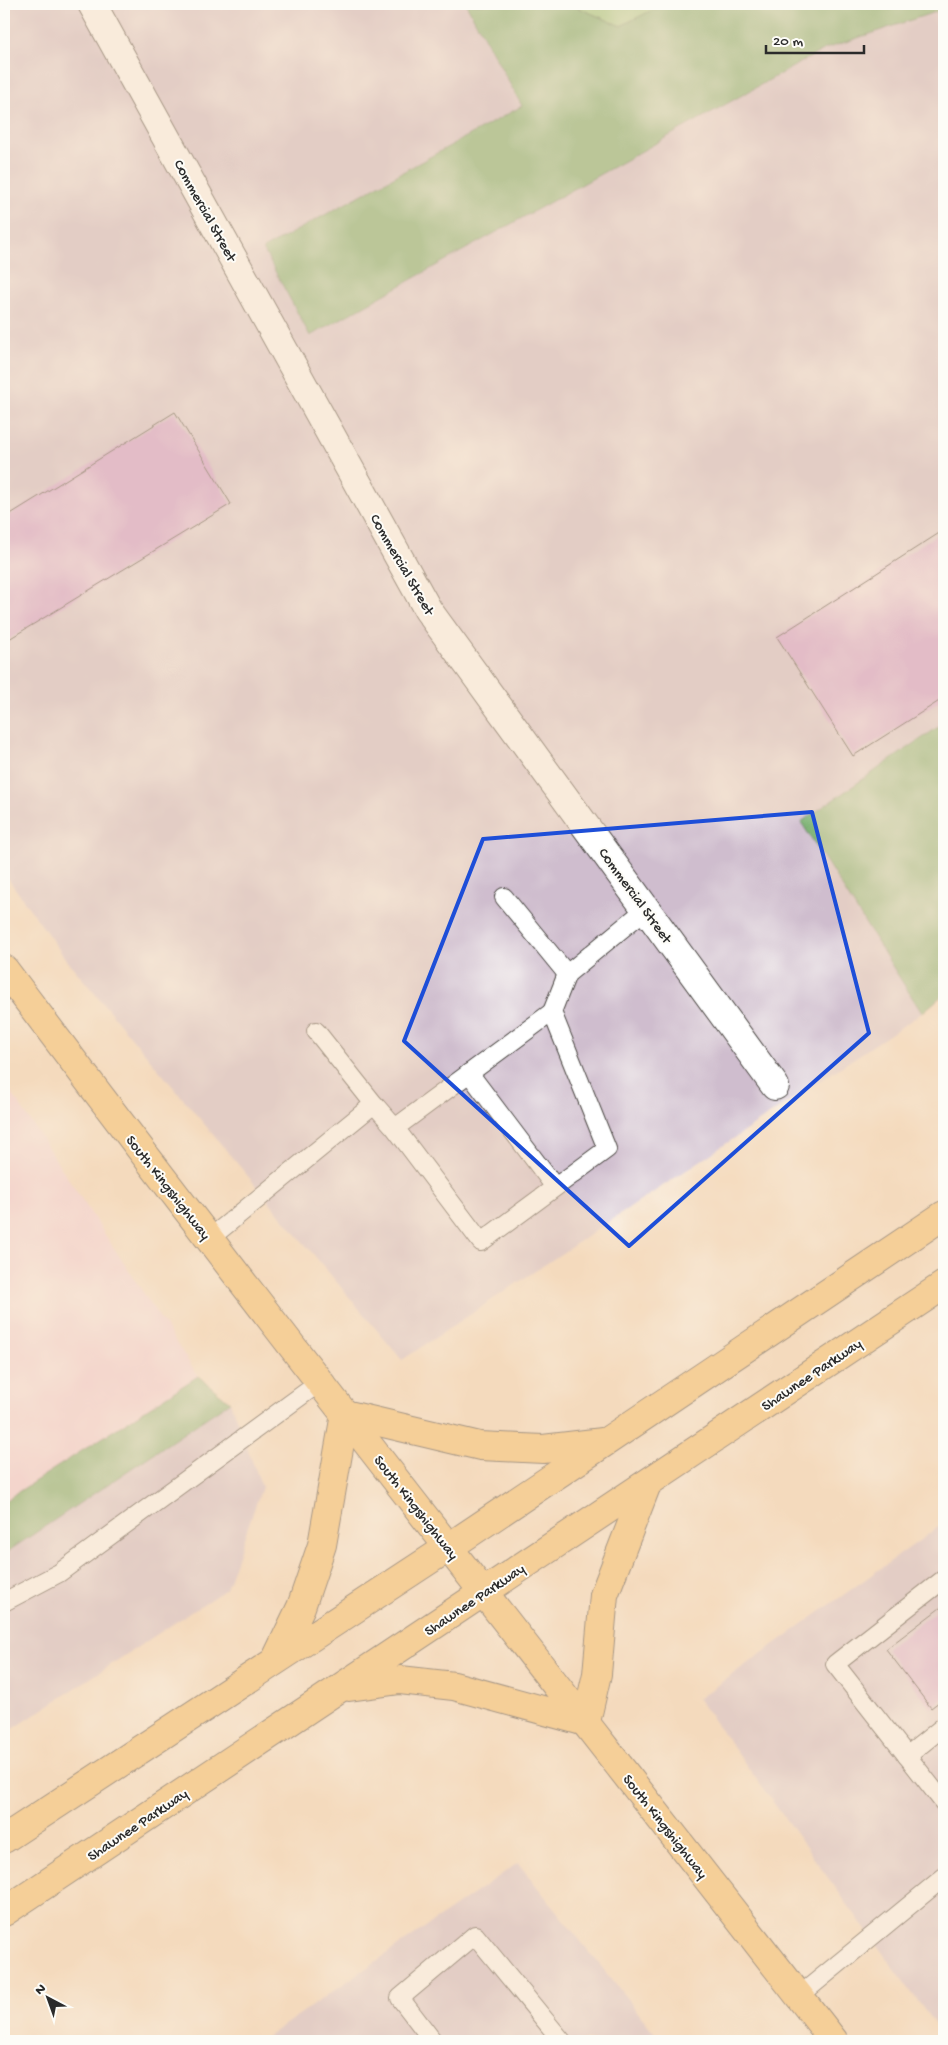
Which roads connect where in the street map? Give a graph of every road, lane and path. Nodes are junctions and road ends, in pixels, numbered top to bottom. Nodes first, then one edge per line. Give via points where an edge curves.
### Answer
1 (92, 4) edge
2 (504, 897) dead end
3 (646, 909) junction
4 (4, 969) edge
5 (567, 974) junction
6 (552, 1012) junction
7 (316, 1030) dead end
8 (469, 1073) junction
9 (775, 1086) dead end
10 (374, 1104) junction
11 (395, 1128) junction
12 (556, 1187) junction
13 (944, 1215) edge
14 (209, 1239) junction
15 (944, 1285) edge
16 (320, 1382) junction
17 (344, 1414) junction
18 (607, 1441) junction
19 (647, 1484) junction
20 (449, 1547) junction
21 (944, 1579) edge
22 (484, 1592) junction
23 (4, 1602) edge
24 (276, 1659) junction
25 (340, 1688) junction
26 (586, 1722) junction
27 (944, 1726) edge
28 (907, 1756) junction
29 (944, 1803) edge
30 (4, 1839) edge
31 (944, 1877) edge
32 (4, 1912) edge
33 (799, 1996) junction
34 (433, 2041) edge
35 (562, 2041) edge
36 (834, 2041) edge

1 - 3 street, Commercial Street via 428,610
2 - 5 lane
3 - 5 lane
3 - 9 street, Commercial Street
4 - 14 main road, South Kingshighway
5 - 6 lane
6 - 8 lane
6 - 12 lane via 607,1149
7 - 10 lane
8 - 11 lane
8 - 12 lane
10 - 11 lane
10 - 14 lane
11 - 12 lane via 481,1242
13 - 18 main road
14 - 16 main road, South Kingshighway
15 - 19 main road, Shawnee Parkway
16 - 17 main road, South Kingshighway
16 - 23 lane via 60,1573
17 - 18 main road via 480,1446 543,1449
17 - 20 main road, South Kingshighway
17 - 24 main road via 322,1544 301,1607
18 - 20 main road
19 - 22 main road, Shawnee Parkway
19 - 26 main road via 604,1596 597,1674
20 - 22 main road, South Kingshighway
20 - 24 main road
21 - 28 lane via 835,1664
22 - 25 main road, Shawnee Parkway
22 - 26 main road, South Kingshighway
24 - 30 main road
25 - 26 main road via 400,1680 454,1686
25 - 32 main road, Shawnee Parkway
26 - 33 main road, South Kingshighway
27 - 28 lane
28 - 29 lane
31 - 33 lane
33 - 36 main road, South Kingshighway
34 - 35 lane via 400,1998 475,1935

